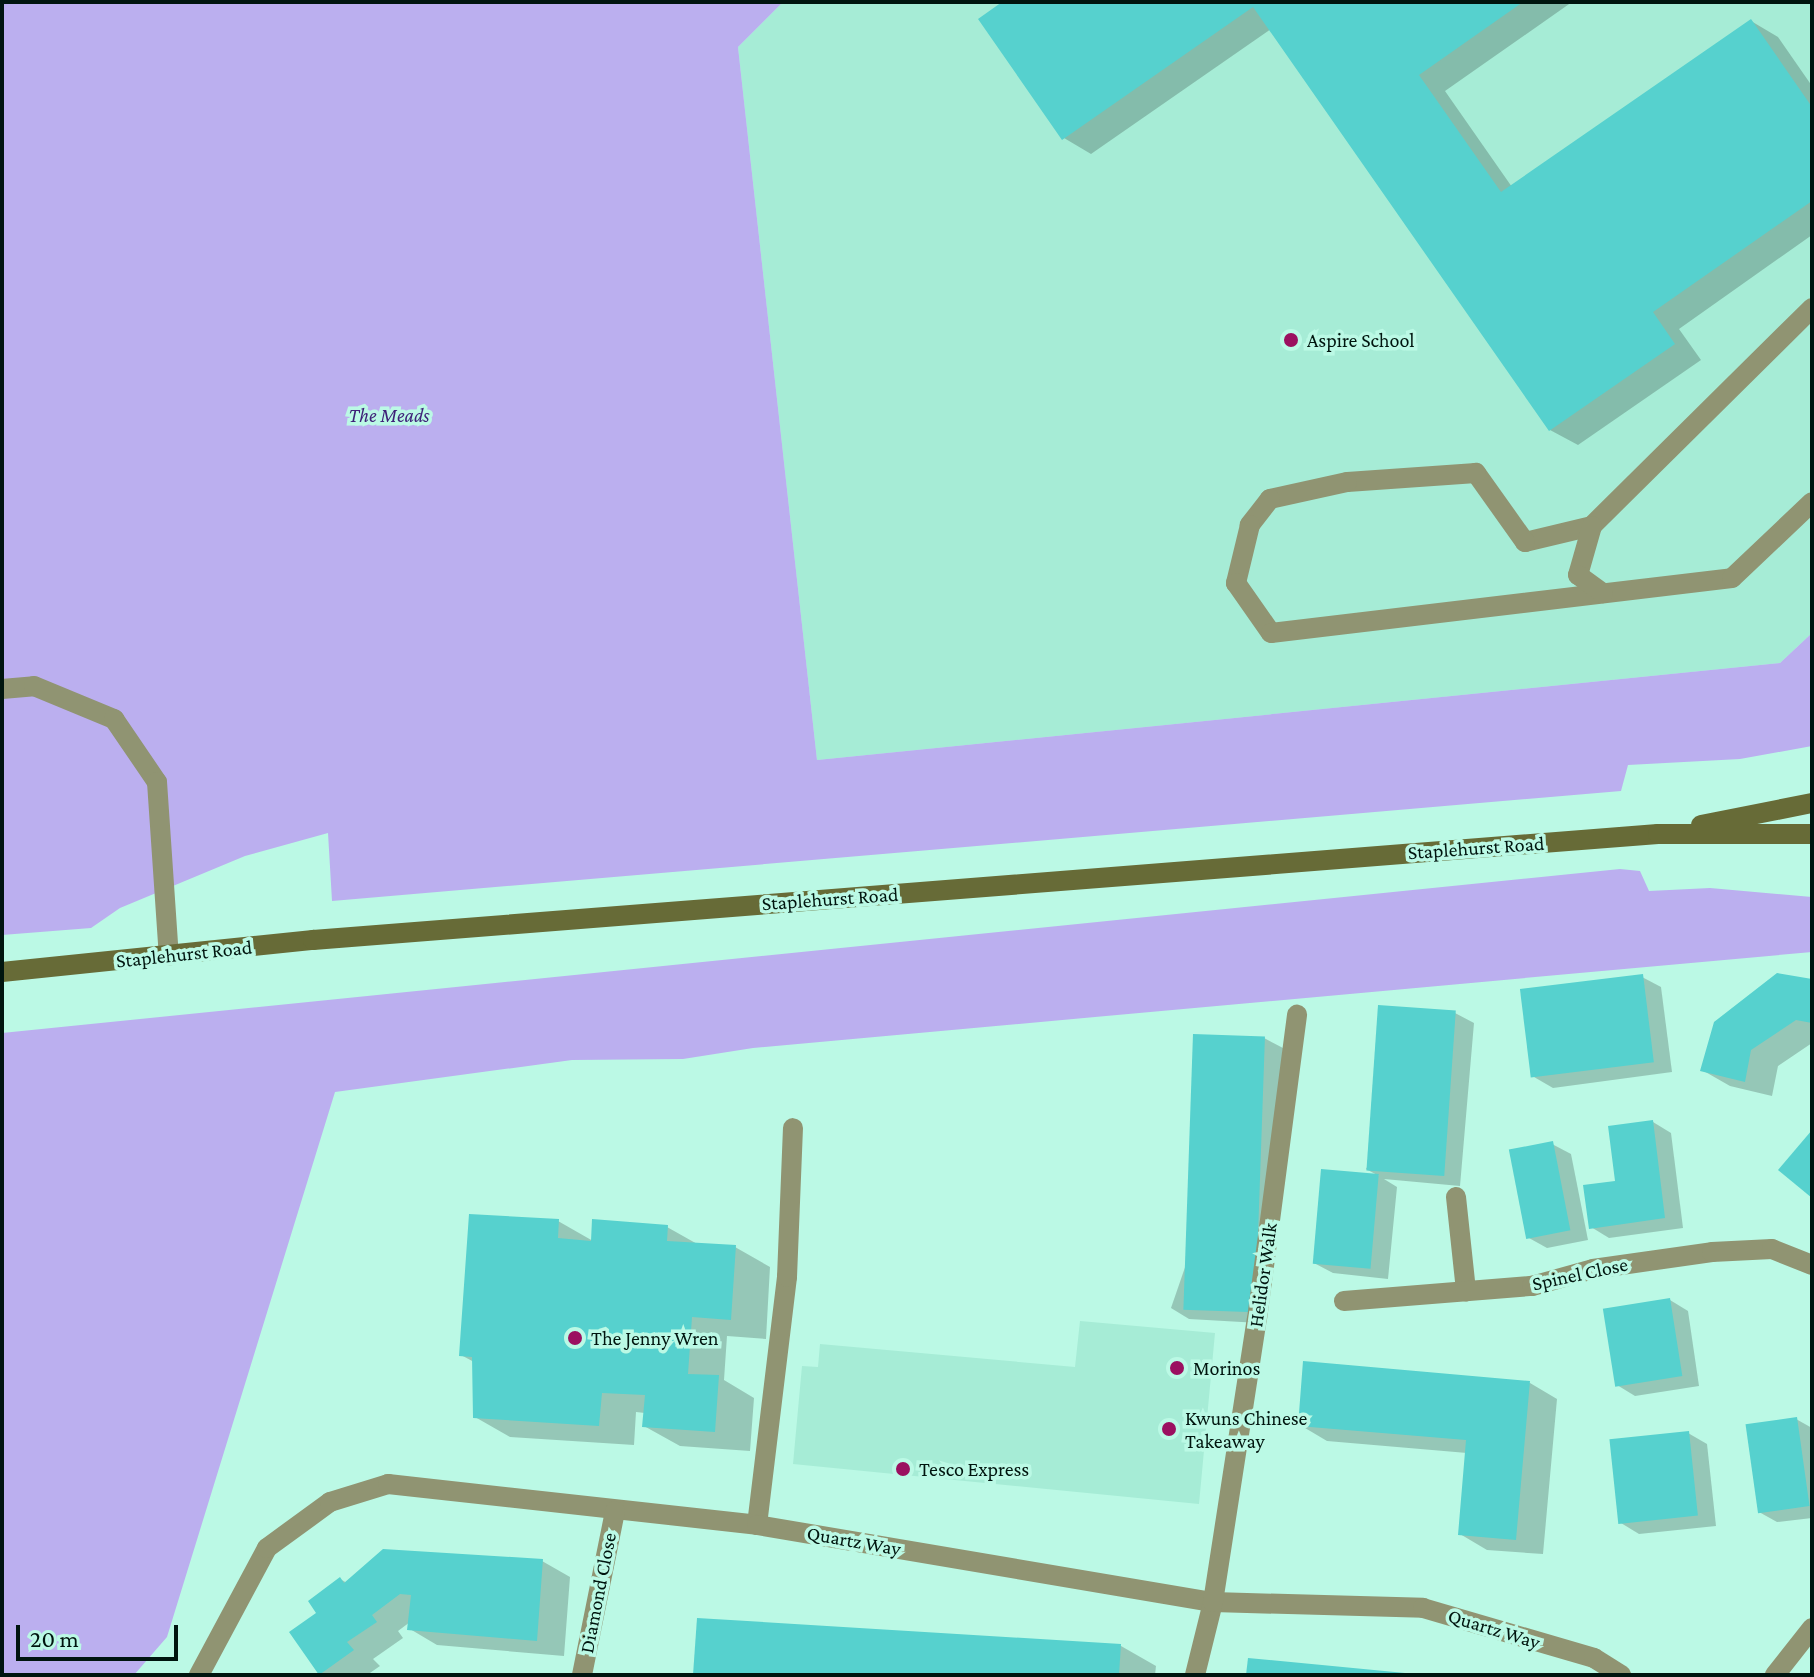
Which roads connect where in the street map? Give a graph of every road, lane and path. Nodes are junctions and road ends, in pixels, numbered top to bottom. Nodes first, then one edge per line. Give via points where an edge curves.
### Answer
1 (1812, 308) edge
2 (1812, 502) edge
3 (1592, 526) junction
4 (1603, 593) junction
5 (2, 689) edge
6 (1812, 803) edge
7 (1658, 834) junction
8 (1812, 834) edge
9 (169, 956) junction
10 (2, 972) edge
11 (1297, 1015) dead end
12 (793, 1128) dead end
13 (1456, 1197) dead end
14 (1812, 1265) edge
15 (1466, 1291) junction
16 (1344, 1301) dead end
17 (615, 1511) junction
18 (757, 1525) junction
19 (1213, 1602) junction
20 (1812, 1628) edge
21 (1591, 1667) edge
22 (199, 1675) edge
23 (582, 1675) edge
24 (1195, 1675) edge
25 (1621, 1675) edge
26 (1775, 1675) edge

1 - 3 street
2 - 4 street via 1732,578
3 - 4 street via 1578,575
3 - 4 street via 1525,542 1476,473 1347,482 1270,499 1250,525 1236,583 1271,633
5 - 9 street via 34,686 114,719 157,782
6 - 7 main road, Staplehurst Road
7 - 8 main road, Staplehurst Road
7 - 9 main road, Staplehurst Road via 313,940
9 - 10 main road, Staplehurst Road
11 - 19 street, Helidor Walk
12 - 18 street via 787,1277
13 - 15 street
14 - 15 street, Spinel Close via 1772,1249 1712,1252 1593,1269 1532,1286
15 - 16 street, Spinel Close
17 - 18 street, Quartz Way
17 - 22 street, Quartz Way via 388,1484 330,1502 267,1548
17 - 23 street, Diamond Close
18 - 19 street, Quartz Way
19 - 21 street, Quartz Way via 1423,1608
19 - 24 street, Helidor Walk
20 - 26 street
21 - 25 street, Quartz Way

